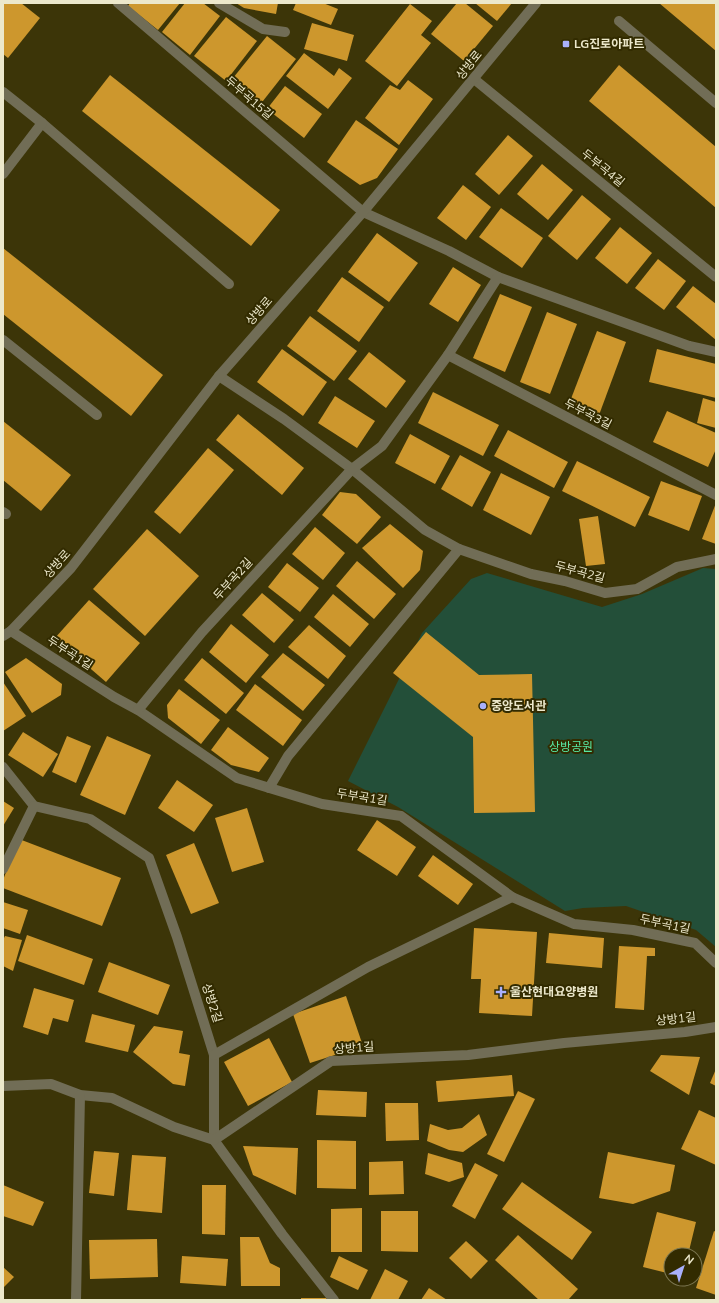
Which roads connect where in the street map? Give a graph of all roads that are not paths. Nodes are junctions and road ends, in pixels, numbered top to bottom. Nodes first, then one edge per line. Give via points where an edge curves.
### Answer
1 (118, 3) edge
2 (219, 3) edge
3 (536, 3) edge
4 (619, 21) dead end
5 (285, 32) dead end
6 (474, 79) junction
7 (3, 92) edge
8 (716, 103) edge
9 (42, 124) junction
10 (3, 174) edge
11 (362, 212) junction
12 (498, 277) junction
13 (716, 277) edge
14 (229, 284) dead end
15 (3, 340) edge
16 (716, 352) edge
17 (448, 355) junction
18 (219, 376) junction
19 (97, 415) dead end
20 (352, 469) junction
21 (716, 495) edge
22 (459, 549) junction
23 (716, 559) edge
24 (7, 633) edge
25 (138, 710) junction
26 (3, 766) edge
27 (269, 788) junction
28 (34, 806) junction
29 (3, 869) edge
30 (512, 898) junction
31 (716, 963) edge
32 (716, 1027) edge
33 (214, 1055) junction
34 (3, 1086) edge
35 (80, 1096) junction
36 (214, 1140) junction
37 (76, 1300) edge
38 (334, 1300) edge

1 - 11 street, 두부곡15길
2 - 5 street via 263,29
3 - 6 street, 상방로
4 - 8 street
6 - 11 street, 상방로
6 - 13 street, 두부곡4길
7 - 9 street
9 - 10 street
9 - 14 street
11 - 12 street via 449,251
11 - 18 street, 상방로
12 - 16 street via 689,346
12 - 17 street
15 - 19 street
17 - 20 street via 382,446
17 - 21 street, 두부곡3길
18 - 20 street, 두부곡2길 via 284,419
18 - 24 street, 상방로 via 72,568
20 - 22 street, 두부곡2길 via 425,530
20 - 25 street, 두부곡2길 via 202,632
22 - 23 street, 두부곡2길 via 531,574 605,593 637,589 677,567
22 - 27 street via 288,756
24 - 25 street, 두부곡1길
25 - 27 street, 두부곡1길 via 237,778
26 - 28 street
27 - 30 street, 두부곡1길 via 322,804 401,816
28 - 29 street
28 - 33 street, 상방2길 via 90,819 149,858
30 - 31 street, 두부곡1길 via 574,924 633,930 696,943
30 - 33 street via 368,967
32 - 36 street, 상방1길 via 468,1055 331,1061
33 - 36 street, 상방2길
34 - 35 street via 52,1084
35 - 36 street via 112,1098 174,1127
35 - 37 street
36 - 38 street

